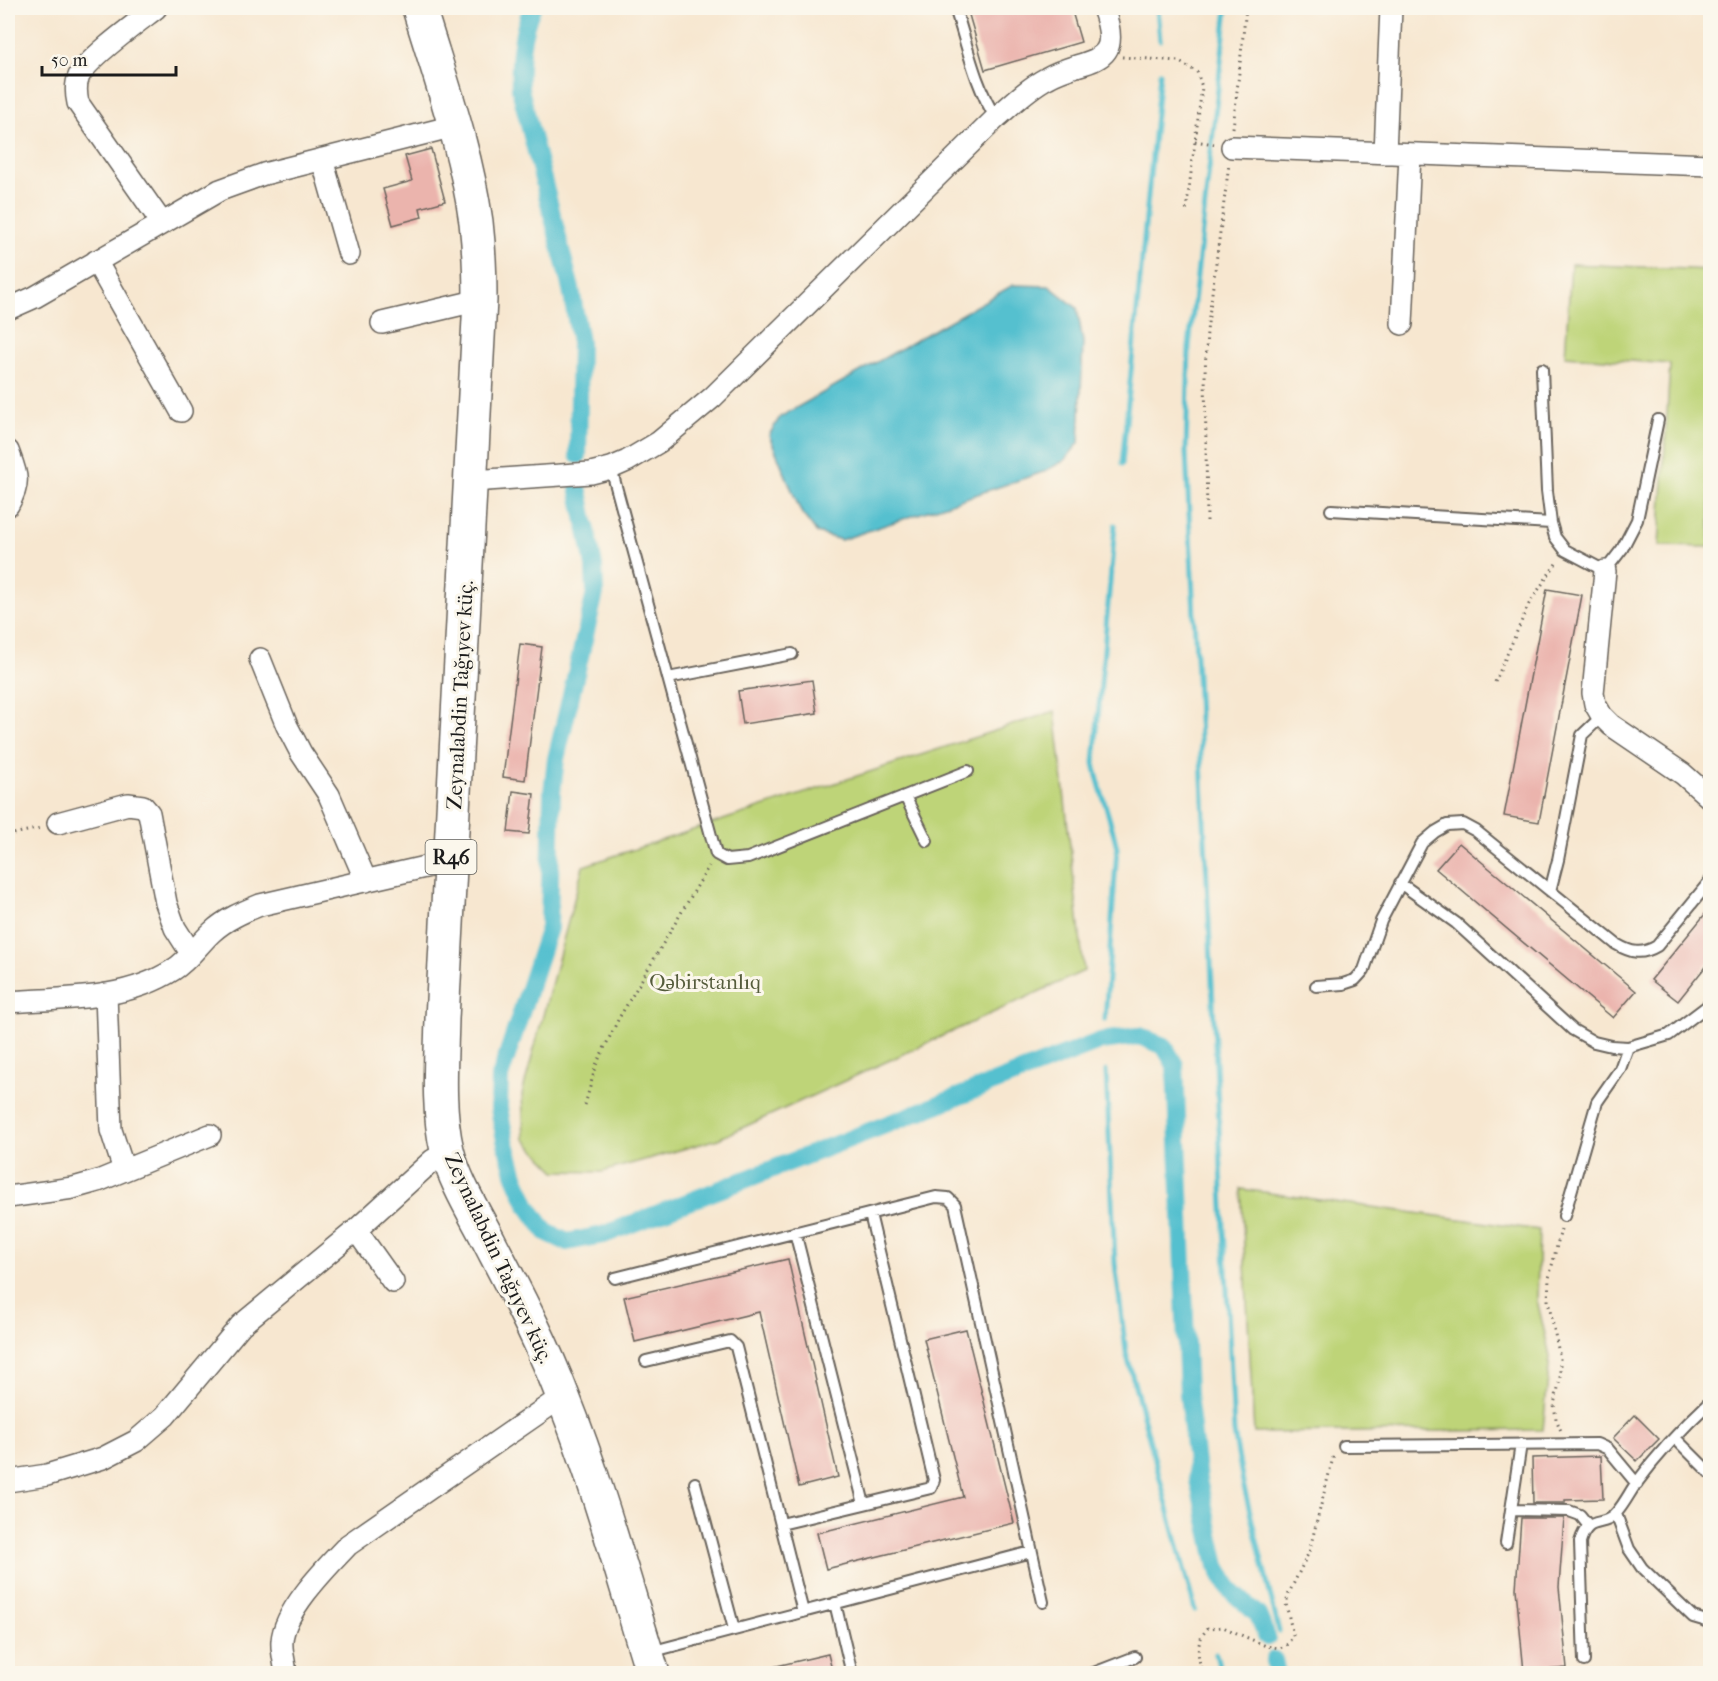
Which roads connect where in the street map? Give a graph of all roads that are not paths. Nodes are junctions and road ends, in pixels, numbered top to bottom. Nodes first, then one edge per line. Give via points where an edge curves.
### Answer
1 (156, 8) edge
2 (418, 8) edge
3 (955, 8) edge
4 (1103, 8) edge
5 (1391, 8) edge
6 (996, 118) junction
7 (454, 126) junction
8 (1232, 147) road end
9 (1385, 153) junction
10 (1410, 154) junction
11 (322, 159) junction
12 (1710, 165) edge
13 (162, 223) junction
14 (349, 254) dead end
15 (96, 261) junction
16 (480, 300) junction
17 (8, 309) edge
18 (382, 322) dead end
19 (1402, 324) dead end
20 (1542, 369) dead end
21 (181, 411) dead end
22 (1658, 420) dead end
23 (8, 451) edge
24 (611, 468) junction
25 (472, 482) junction
26 (8, 505) edge
27 (1331, 510) dead end
28 (1551, 523) junction
29 (1605, 572) junction
30 (792, 654) dead end
31 (260, 659) dead end
32 (668, 678) junction
33 (1602, 716) junction
34 (968, 771) dead end
35 (905, 796) junction
36 (1710, 798) edge
37 (58, 823) road end
38 (927, 841) dead end
39 (451, 861) junction
40 (366, 881) junction
41 (1710, 881) edge
42 (1400, 883) junction
43 (1550, 891) junction
44 (191, 953) junction
45 (1316, 986) dead end
46 (106, 994) junction
47 (8, 1002) edge
48 (1710, 1004) edge
49 (1628, 1047) junction
50 (210, 1135) dead end
51 (448, 1152) junction
52 (124, 1170) junction
53 (8, 1197) edge
54 (870, 1214) junction
55 (1564, 1216) road end
56 (356, 1230) junction
57 (795, 1232) junction
58 (615, 1278) dead end
59 (393, 1282) dead end
60 (646, 1361) dead end
61 (563, 1395) junction
62 (1710, 1402) edge
63 (1675, 1438) junction
64 (1521, 1444) junction
65 (1344, 1446) road end
66 (1710, 1473) edge
67 (8, 1481) edge
68 (695, 1483) dead end
69 (1636, 1484) junction
70 (864, 1504) junction
71 (1511, 1510) junction
72 (1616, 1514) junction
73 (781, 1524) junction
74 (1588, 1525) junction
75 (1506, 1543) dead end
76 (1031, 1552) junction
77 (1043, 1602) dead end
78 (835, 1603) junction
79 (803, 1612) junction
80 (1710, 1622) edge
81 (734, 1629) junction
82 (1135, 1657) dead end
83 (1584, 1661) dead end
84 (650, 1663) edge
85 (286, 1674) edge
86 (852, 1674) edge
87 (1091, 1674) edge

1 - 13 street via 92,60 80,75 75,91 78,103
2 - 7 main road, Zeynalabdin Tağıyev küç. / R46
3 - 6 lane via 983,94
4 - 6 street via 1110,27 1109,46 1103,56 1048,77
5 - 9 street
6 - 24 street via 713,397 659,442
7 - 11 street
7 - 16 main road, Zeynalabdin Tağıyev küç. / R46 via 476,222
8 - 9 street
9 - 10 street
10 - 12 street
10 - 19 street
11 - 13 street via 220,190
11 - 14 street
13 - 15 street
15 - 17 street
15 - 21 street
16 - 18 street
16 - 25 main road, Zeynalabdin Tağıyev küç. / R46
20 - 28 lane
22 - 29 lane via 1637,520
23 - 26 street via 17,489
24 - 25 street
24 - 32 lane
25 - 39 main road, Zeynalabdin Tağıyev küç. / R46
27 - 28 lane
28 - 29 lane via 1565,550
29 - 33 street via 1593,693
30 - 32 lane
31 - 40 street via 286,726 329,795
32 - 35 lane via 716,854 727,860 748,858
33 - 36 street
33 - 43 lane via 1582,735
34 - 35 lane
35 - 38 lane
37 - 44 street via 128,804 143,806 149,813 166,903 175,928
39 - 40 street
39 - 51 main road, Zeynalabdin Tağıyev küç. / R46 via 440,1091
40 - 44 street via 260,905 234,916
41 - 43 lane via 1657,946 1638,953 1616,944
42 - 43 lane via 1422,843 1447,825 1463,824
42 - 45 lane via 1381,921 1364,970 1355,980
42 - 49 lane via 1456,923 1573,1030 1594,1042
44 - 46 street via 176,969 155,981
46 - 47 street
46 - 52 street via 111,1130
48 - 49 lane via 1669,1035
49 - 55 lane via 1620,1069 1597,1102
50 - 52 street
51 - 56 street via 433,1160
51 - 61 main road, Zeynalabdin Tağıyev küç. / R46
52 - 53 street via 73,1188
54 - 57 lane
54 - 70 lane via 934,1480 931,1488
54 - 76 lane via 936,1197 948,1198 955,1205
56 - 59 street
56 - 67 street via 241,1324 165,1416 136,1441 103,1458
57 - 58 lane
57 - 70 lane
60 - 73 lane via 730,1341 736,1347
61 - 84 main road, Zeynalabdin Tağıyev küç. / R46
61 - 85 street via 348,1545 322,1572 286,1622 281,1642
62 - 63 lane
63 - 66 lane
63 - 69 lane
64 - 65 lane
64 - 69 lane via 1597,1444 1608,1449
64 - 71 lane
68 - 81 lane
69 - 72 lane
70 - 73 lane
71 - 74 lane via 1569,1511 1580,1515
71 - 75 lane
72 - 74 lane
72 - 80 lane via 1629,1549 1642,1568 1694,1617
73 - 79 lane
74 - 83 lane via 1580,1542
76 - 77 lane
76 - 78 lane
78 - 79 lane
78 - 86 lane
79 - 81 lane
81 - 84 lane
82 - 87 lane

